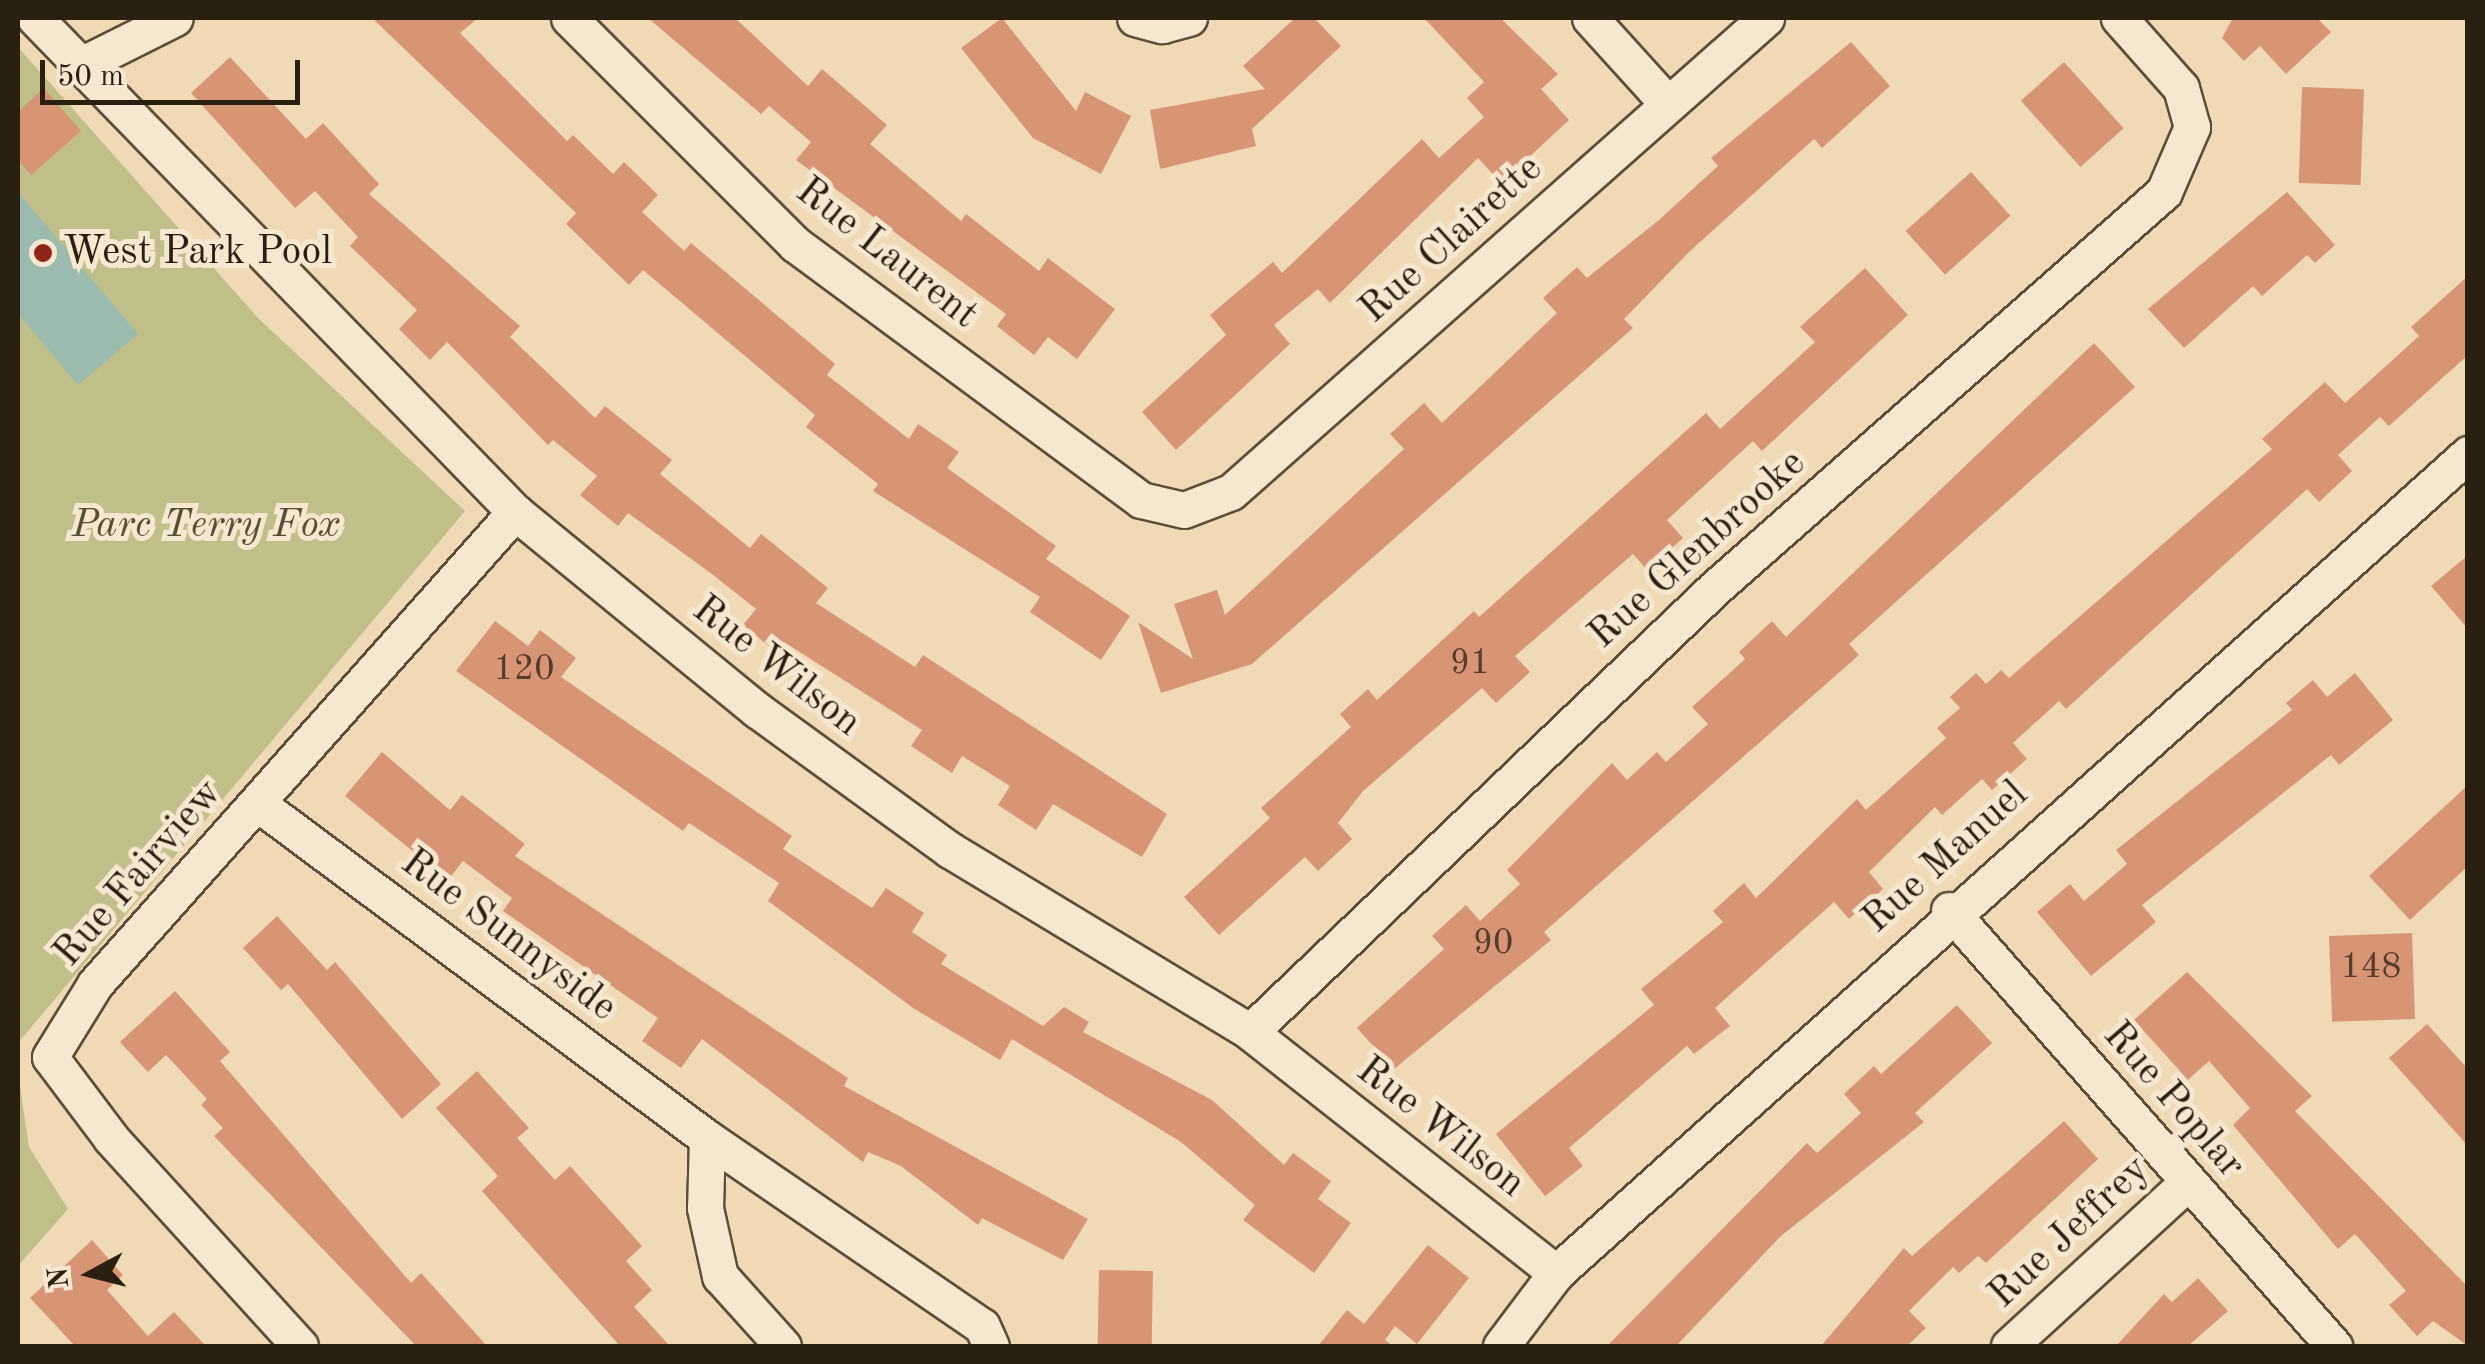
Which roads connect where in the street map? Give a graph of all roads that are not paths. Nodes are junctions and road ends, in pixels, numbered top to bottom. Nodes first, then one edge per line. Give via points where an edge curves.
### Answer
1 (36, 18) edge
2 (175, 18) edge
3 (568, 18) edge
4 (1134, 18) edge
5 (1189, 18) edge
6 (1590, 18) edge
7 (1766, 18) edge
8 (2119, 18) edge
9 (78, 66) junction
10 (1667, 102) junction
11 (2468, 454) edge
12 (1184, 510) joint
13 (514, 512) junction
14 (257, 802) junction
15 (1949, 910) junction
16 (1250, 1032) junction
17 (707, 1138) junction
18 (2188, 1182) junction
19 (1556, 1273) junction
20 (300, 1346) edge
21 (783, 1346) edge
22 (991, 1346) edge
23 (1501, 1346) edge
24 (2009, 1346) edge
25 (2334, 1346) edge

1 - 9 street, Rue Wilson
2 - 9 street
3 - 12 street, Rue Laurent via 795,244 1141,500
4 - 5 street via 1162,25
6 - 10 street
7 - 10 street, Rue Clairette
8 - 16 street, Rue Glenbrooke via 2182,88 2192,127 2164,192 1716,587
9 - 13 street, Rue Wilson
10 - 12 street, Rue Clairette via 1231,492
11 - 15 street, Rue Manuel
13 - 14 street, Rue Fairview
13 - 16 street, Rue Wilson via 757,710 950,850
14 - 17 street, Rue Sunnyside
14 - 20 street, Rue Fairview via 95,984 50,1057 110,1138
15 - 18 street, Rue Poplar
15 - 19 street, Rue Manuel
16 - 19 street, Rue Wilson
17 - 21 street via 705,1208 720,1276
17 - 22 street, Rue Sunnyside via 982,1326
18 - 24 street, Rue Jeffrey
18 - 25 street, Rue Poplar
19 - 23 street, Rue Manuel

